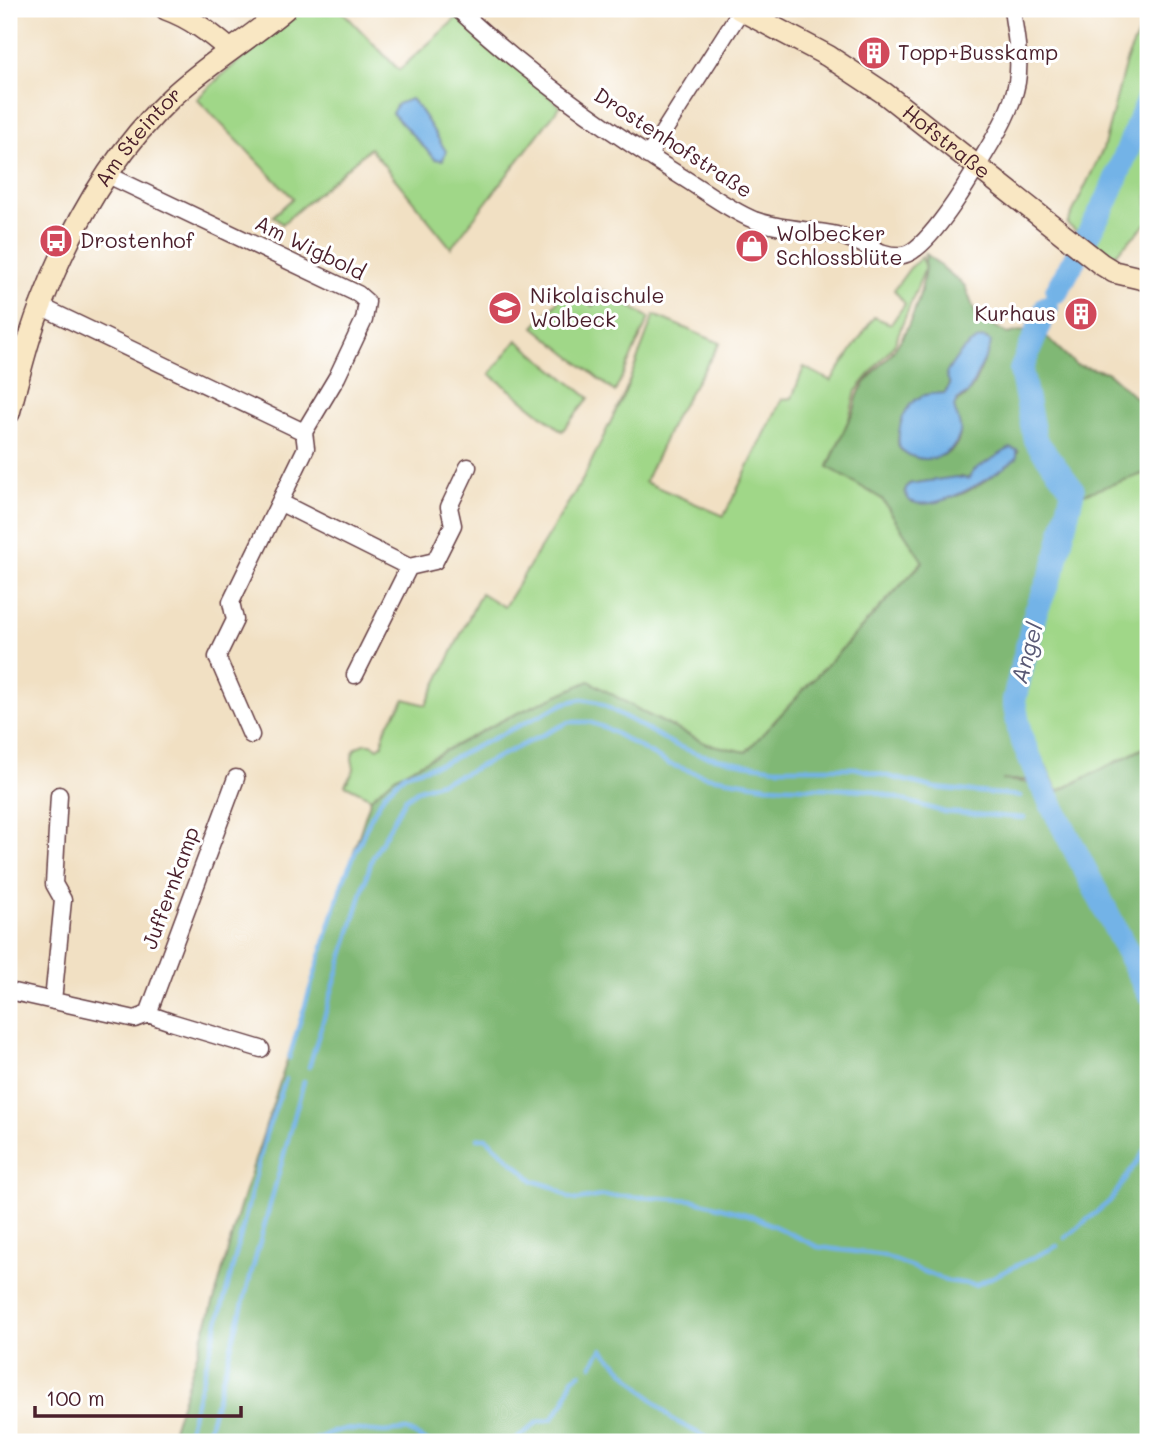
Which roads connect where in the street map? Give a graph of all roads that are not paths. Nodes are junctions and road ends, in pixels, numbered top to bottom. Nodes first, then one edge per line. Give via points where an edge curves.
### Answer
1 (166, 9) edge
2 (285, 9) edge
3 (458, 9) edge
4 (1012, 9) edge
5 (743, 10) edge
6 (230, 50) junction
7 (648, 156) junction
8 (977, 166) junction
9 (108, 175) junction
10 (1148, 280) edge
11 (40, 306) junction
12 (9, 413) edge
13 (304, 432) junction
14 (468, 467) dead end
15 (281, 503) junction
16 (409, 567) junction
17 (355, 675) dead end
18 (251, 735) dead end
19 (236, 778) dead end
20 (60, 795) dead end
21 (9, 991) edge
22 (53, 1001) junction
23 (148, 1014) junction
24 (261, 1049) dead end

1 - 6 street via 205,28
2 - 6 street, Am Steintor
3 - 7 street, Drostenhofstraße via 550,88
4 - 8 street, Drostenhofstraße via 1019,57 1017,82 1011,106
5 - 7 street
5 - 8 street, Hofstraße via 852,71
6 - 9 street, Am Steintor via 171,99
7 - 8 street, Drostenhofstraße via 754,219 839,235 905,255 922,244
8 - 10 street, Hofstraße via 1095,260 1114,272
9 - 11 street, Am Steintor via 66,245
9 - 13 street, Am Wigbold via 367,302 364,320 337,377
11 - 12 street, Am Steintor
11 - 13 street
13 - 15 street, Am Wigbold via 306,448
14 - 16 street via 449,507 453,525 435,561
15 - 16 street
15 - 18 street, Am Wigbold via 231,602 235,620 217,657
16 - 17 street
19 - 23 street, Juffernkamp
20 - 22 street via 54,884 63,900
21 - 22 street
22 - 23 street via 135,1019
23 - 24 street

